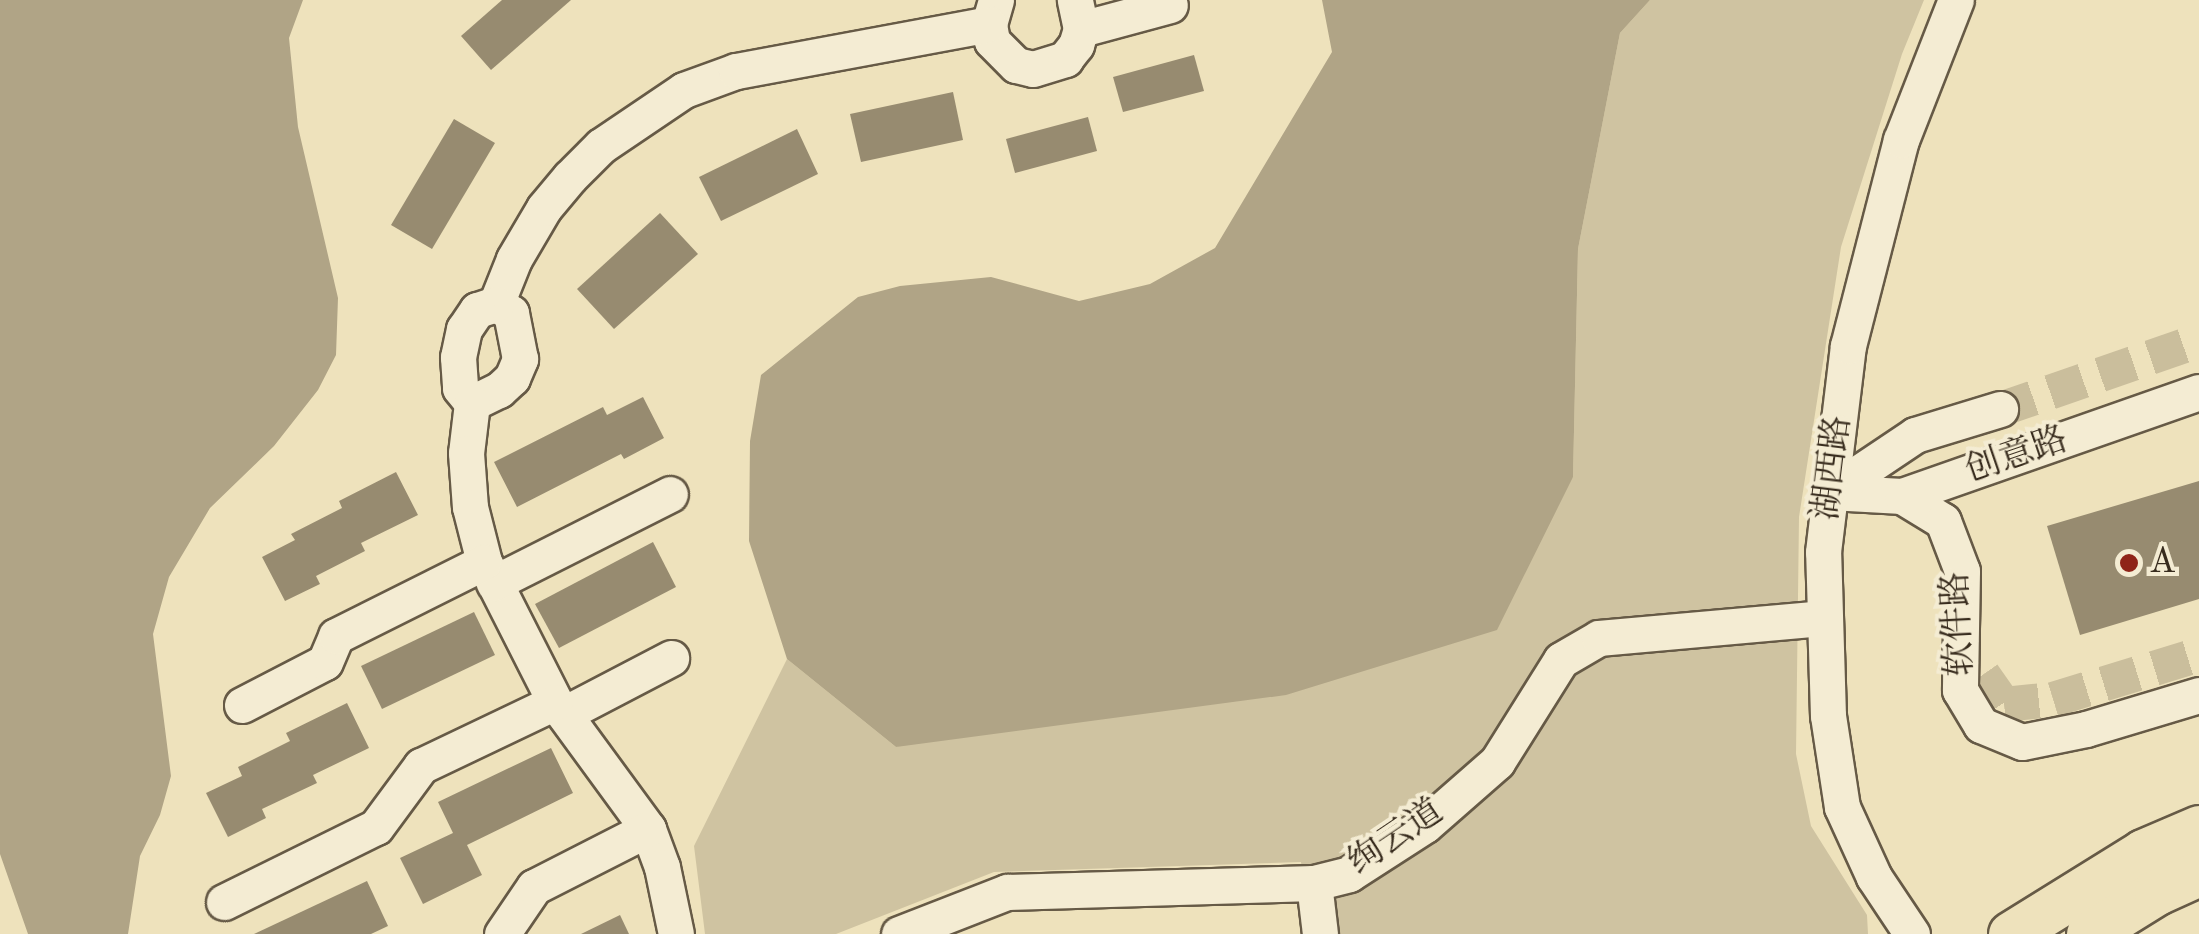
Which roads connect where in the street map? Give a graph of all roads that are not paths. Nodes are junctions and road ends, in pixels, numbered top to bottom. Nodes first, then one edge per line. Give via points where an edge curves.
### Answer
1 (1956, 0) edge
2 (1170, 5) dead end
3 (992, 12) edge
4 (1078, 14) edge
5 (496, 304) junction
6 (2199, 392) edge
7 (472, 403) junction
8 (2000, 410) tunnel mouth
9 (1830, 492) junction
10 (670, 494) dead end
11 (1902, 496) junction
12 (1943, 521) junction
13 (489, 573) junction
14 (1824, 618) junction
15 (671, 658) dead end
16 (1983, 674) dead end
17 (2199, 695) edge
18 (242, 706) dead end
19 (560, 708) junction
20 (2199, 828) edge
21 (648, 829) junction
22 (2199, 873) edge
23 (1314, 883) junction
24 (224, 902) dead end
25 (502, 934) edge
26 (676, 934) edge
27 (899, 934) edge
28 (1320, 934) edge
29 (1912, 934) edge
30 (2012, 934) edge
31 (2089, 934) edge

1 - 9 street, 湖西路 via 1901,140 1862,290 1848,346
2 - 4 street
3 - 4 street via 1002,55 1033,69 1065,58
3 - 5 street via 754,67 684,90 601,146 570,178 514,259
5 - 7 street via 477,310 464,330 460,388
5 - 7 street via 512,312 520,359 499,390
6 - 11 street, 创意路
7 - 13 street via 466,453 470,508
8 - 9 street via 1915,435
9 - 11 street, 创意路
9 - 14 street, 湖西路 via 1822,552
10 - 13 street
11 - 12 street, 软件路
12 - 16 street via 1967,541 1985,574
12 - 17 street, 软件路 via 1962,571 1960,690 1981,725 2022,742
13 - 18 street via 336,636 325,662
13 - 19 street
14 - 23 street, 绚云道 via 1599,638 1562,660 1497,762 1425,825 1349,874
14 - 29 street, 湖西路 via 1828,716 1842,807 1874,877
15 - 19 street
19 - 21 street
19 - 24 street via 421,766 376,827
20 - 30 main road via 2144,852
21 - 25 street via 534,888
21 - 26 street
22 - 31 main road
23 - 27 street, 绚云道 via 1006,892
23 - 28 street

